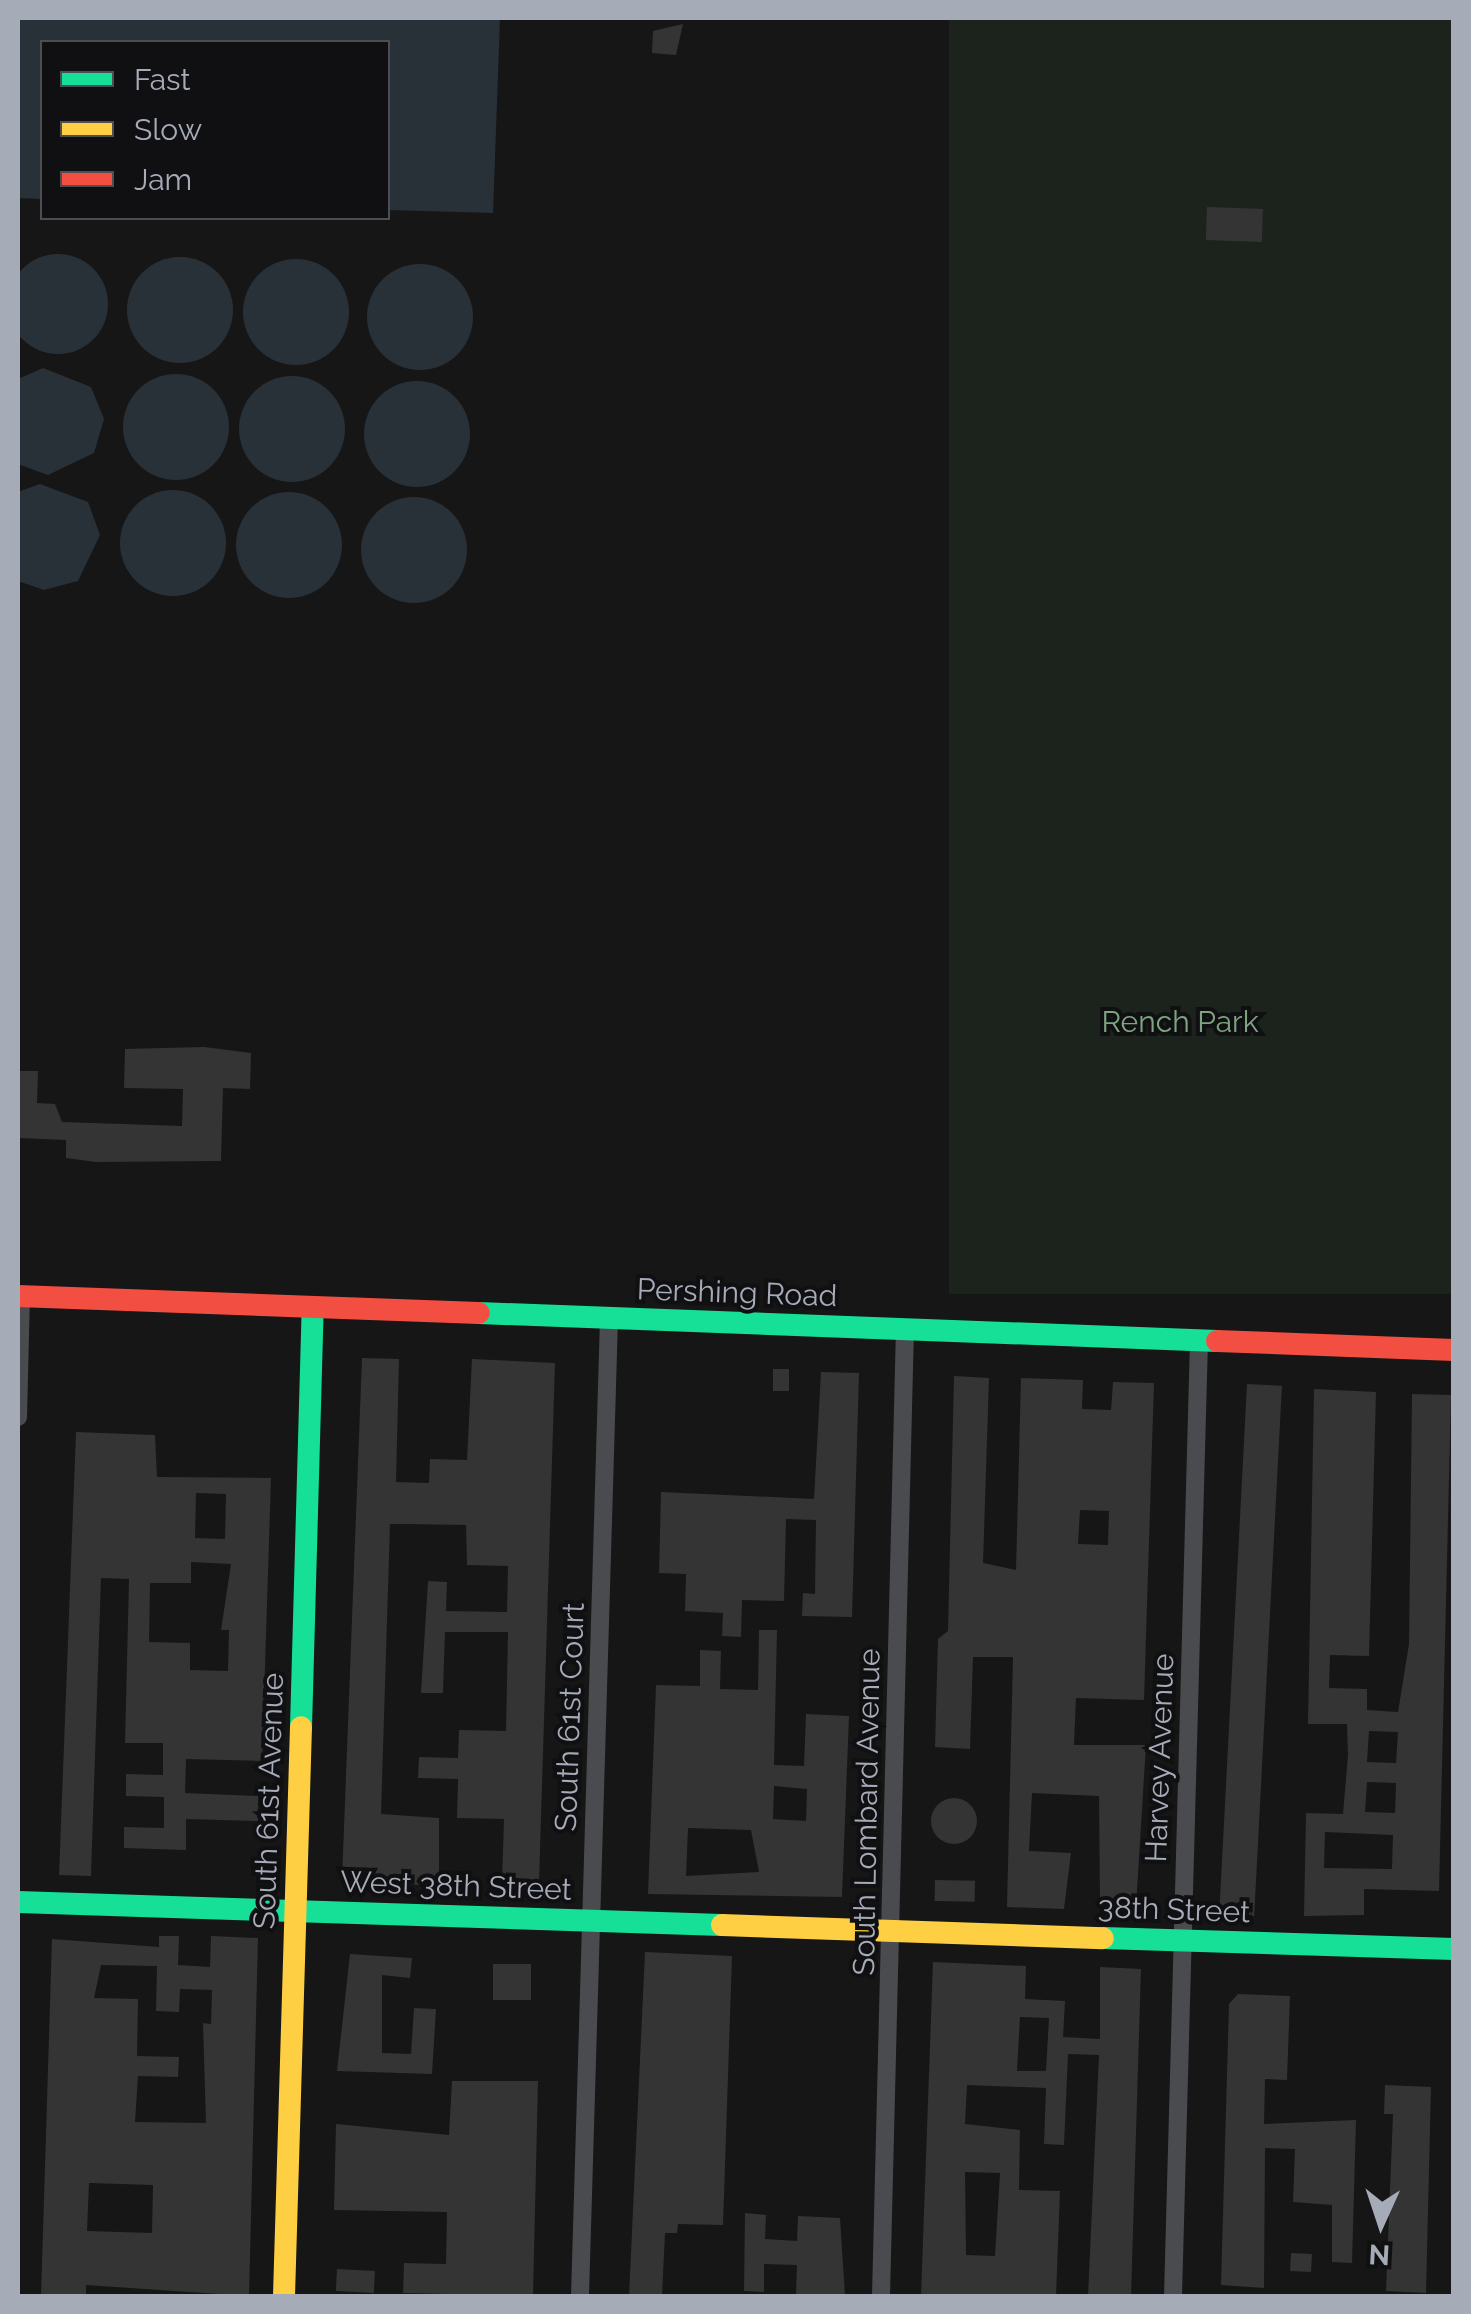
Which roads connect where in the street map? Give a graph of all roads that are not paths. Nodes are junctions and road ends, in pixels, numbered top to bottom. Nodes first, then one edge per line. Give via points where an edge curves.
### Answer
1 (20, 1296) edge
2 (313, 1307) junction
3 (608, 1318) junction
4 (906, 1330) junction
5 (1200, 1341) junction
6 (1454, 1350) edge
7 (18, 1418) edge
8 (18, 1902) edge
9 (296, 1911) junction
10 (591, 1921) junction
11 (892, 1931) junction
12 (1183, 1940) junction
13 (1454, 1949) edge
14 (284, 2296) edge
15 (580, 2296) edge
16 (881, 2296) edge
17 (1173, 2296) edge

1 - 2 street, Pershing Road
1 - 7 street
2 - 3 street, Pershing Road
2 - 9 street, South 61st Avenue
3 - 4 street, Pershing Road
3 - 10 street, South 61st Court
4 - 5 street, Pershing Road
4 - 11 street, South Lombard Avenue
5 - 6 street, Pershing Road
5 - 12 street, Harvey Avenue
8 - 9 street, West 38th Street
9 - 10 street, West 38th Street
9 - 14 street, South 61st Avenue
10 - 11 street, West 38th Street
10 - 15 street, South 61st Court
11 - 12 street, 38th Street
11 - 16 street, South Lombard Avenue
12 - 13 street, 38th Street
12 - 17 street, Harvey Avenue

